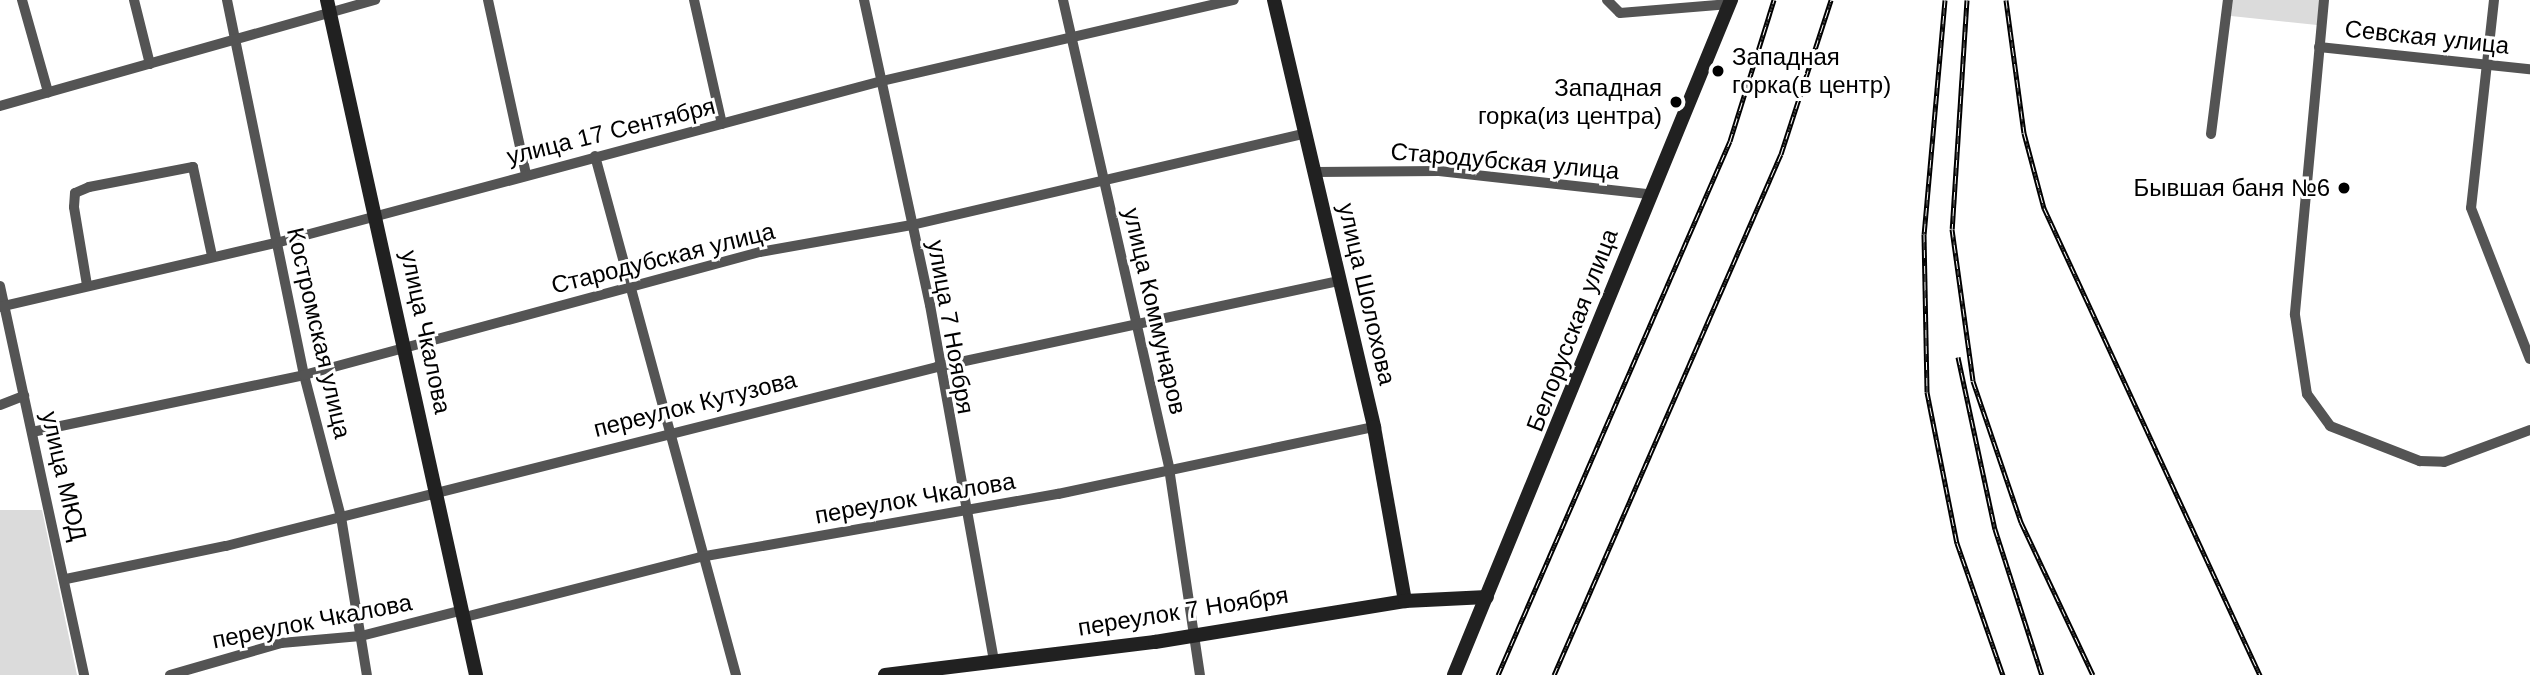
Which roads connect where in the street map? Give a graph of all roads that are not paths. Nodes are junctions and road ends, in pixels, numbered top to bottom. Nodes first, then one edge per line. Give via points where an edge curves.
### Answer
1 (22, 0) edge
2 (134, 0) edge
3 (227, 0) edge
4 (375, 0) edge
5 (488, 0) edge
6 (694, 0) edge
7 (864, 0) edge
8 (1063, 0) edge
9 (1234, 0) edge
10 (1274, 0) edge
11 (1607, 0) edge
12 (2228, 0) edge
13 (2323, 0) edge
14 (2494, 0) edge
15 (1731, 2) edge
16 (329, 6) edge
17 (1071, 35) junction
18 (236, 41) junction
19 (2319, 47) junction
20 (150, 64) junction
21 (2487, 64) junction
22 (2530, 69) edge
23 (882, 81) junction
24 (48, 92) junction
25 (0, 106) edge
26 (722, 124) junction
27 (1306, 133) junction
28 (2211, 134) dead end
29 (595, 156) junction
30 (1316, 172) junction
31 (526, 174) junction
32 (1104, 177) junction
33 (1649, 194) junction
34 (378, 214) junction
35 (912, 225) junction
36 (276, 243) junction
37 (212, 256) junction
38 (1338, 281) junction
39 (87, 285) junction
40 (0, 286) edge
41 (630, 286) junction
42 (2, 306) edge
43 (1138, 323) junction
44 (404, 347) junction
45 (2530, 359) edge
46 (937, 367) junction
47 (304, 375) junction
48 (24, 396) junction
49 (0, 405) edge
50 (1374, 427) junction
51 (671, 430) junction
52 (2530, 430) edge
53 (32, 432) junction
54 (1169, 468) junction
55 (438, 490) junction
56 (962, 510) junction
57 (341, 517) junction
58 (700, 557) junction
59 (66, 579) junction
60 (1487, 597) junction
61 (1405, 601) junction
62 (464, 614) junction
63 (1197, 633) junction
64 (361, 636) junction
65 (994, 662) junction
66 (902, 674) edge
67 (84, 675) edge
68 (170, 675) edge
69 (367, 675) edge
70 (476, 675) edge
71 (736, 675) edge
72 (886, 675) edge
73 (1200, 675) edge
74 (1454, 675) edge

1 - 24 street
2 - 20 street
3 - 18 street, Костромская улица
4 - 16 street
5 - 31 street
6 - 26 street
7 - 23 street, улица 7 Ноября
8 - 17 street, улица Коммунаров
9 - 17 street, улица 17 Сентября
10 - 27 street, улица Шолохова
11 - 15 street via 1620,13
12 - 28 street
13 - 19 street
14 - 21 street
15 - 33 street, Белорусская улица
16 - 18 street
16 - 34 street, улица Чкалова
17 - 23 street, улица 17 Сентября
17 - 32 street, улица Коммунаров
18 - 20 street
18 - 36 street, Костромская улица
19 - 21 street, Севская улица
19 - 52 street via 2295,315 2307,394 2330,426 2371,446 2444,462
20 - 24 street
21 - 22 street, Севская улица
21 - 45 street via 2471,208
23 - 26 street, улица 17 Сентября
23 - 35 street, улица 7 Ноября
24 - 25 street
26 - 29 street, улица 17 Сентября
27 - 30 street, улица Шолохова
27 - 32 street, Стародубская улица
29 - 31 street, улица 17 Сентября
29 - 41 street
30 - 33 street, Стародубская улица via 1440,171
30 - 38 street, улица Шолохова
31 - 34 street, улица 17 Сентября
32 - 35 street, Стародубская улица
32 - 43 street, улица Коммунаров
33 - 60 street, Белорусская улица
34 - 36 street, улица 17 Сентября
34 - 44 street, улица Чкалова
35 - 41 street, Стародубская улица via 760,252
35 - 46 street, улица 7 Ноября
36 - 37 street, улица 17 Сентября
36 - 47 street, Костромская улица
37 - 39 street, улица 17 Сентября
37 - 39 street via 193,167 89,187 75,194 74,207
38 - 43 street, переулок Кутузова
38 - 50 street, улица Шолохова
39 - 42 street, улица 17 Сентября
40 - 42 street, улица МЮД
41 - 44 street, Стародубская улица
41 - 51 street
42 - 48 street, улица МЮД
43 - 46 street, переулок Кутузова
43 - 54 street, улица Коммунаров
44 - 47 street, Стародубская улица
44 - 55 street, улица Чкалова
46 - 51 street, переулок Кутузова
46 - 56 street, улица 7 Ноября
47 - 53 street, Стародубская улица
47 - 57 street, Костромская улица
48 - 49 street
48 - 53 street, улица МЮД
50 - 54 street, переулок Чкалова
50 - 61 street, улица Шолохова
51 - 55 street, переулок Кутузова
51 - 58 street
53 - 59 street, улица МЮД
54 - 56 street, переулок Чкалова
54 - 63 street, улица Коммунаров
55 - 57 street, переулок Кутузова
55 - 62 street, улица Чкалова
56 - 58 street, переулок Чкалова
56 - 65 street, улица 7 Ноября
57 - 59 street, переулок Кутузова
57 - 64 street, Костромская улица
58 - 62 street, переулок Чкалова
58 - 71 street
59 - 67 street, улица МЮД
60 - 61 street, переулок 7 Ноября
60 - 74 street, Белорусская улица
61 - 63 street, переулок 7 Ноября
62 - 64 street, переулок Чкалова
62 - 70 street, улица Чкалова
63 - 65 street, переулок 7 Ноября
63 - 73 street, улица Коммунаров
64 - 68 street, переулок Чкалова via 281,643
64 - 69 street, Костромская улица
65 - 66 street, переулок 7 Ноября
66 - 72 street, переулок 7 Ноября

